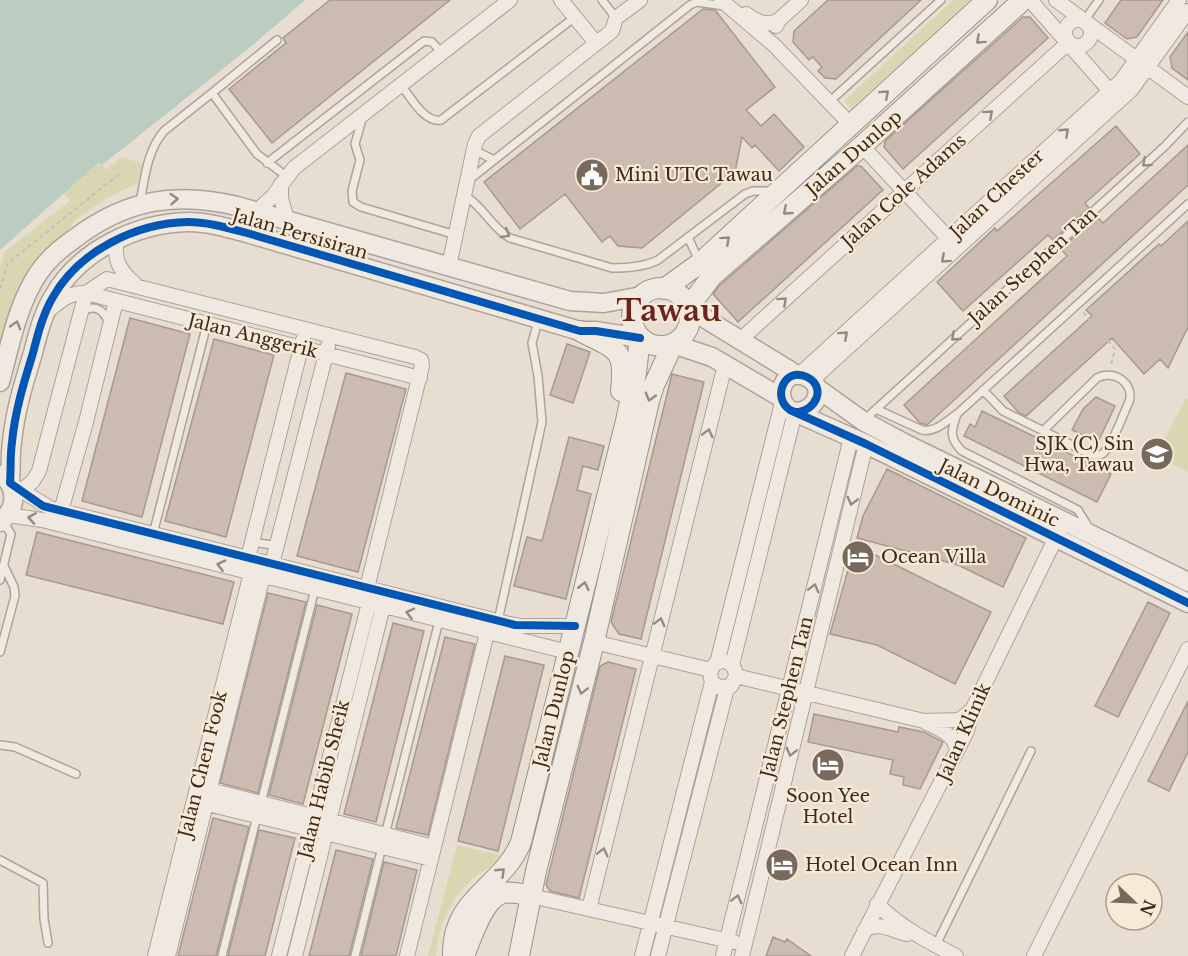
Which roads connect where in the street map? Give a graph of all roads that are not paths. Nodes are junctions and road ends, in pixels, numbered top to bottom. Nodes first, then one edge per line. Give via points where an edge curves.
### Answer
1 (510, 0) edge
2 (561, 0) edge
3 (602, 0) edge
4 (640, 0) edge
5 (801, 0) edge
6 (941, 0) edge
7 (987, 0) edge
8 (1023, 0) edge
9 (1030, 0) edge
10 (1056, 0) edge
11 (1099, 0) edge
12 (1179, 0) edge
13 (727, 2) edge
14 (1188, 11) edge
15 (575, 17) junction
16 (616, 18) junction
17 (779, 20) junction
18 (1084, 21) junction
19 (277, 40) dead end
20 (1069, 42) junction
21 (596, 44) junction
22 (774, 45) junction
23 (442, 53) junction
24 (1142, 64) junction
25 (401, 85) junction
26 (212, 93) junction
27 (1114, 96) junction
28 (1188, 97) edge
29 (828, 103) junction
30 (899, 113) junction
31 (360, 117) junction
32 (1188, 122) edge
33 (851, 125) junction
34 (862, 146) junction
35 (474, 150) junction
36 (494, 160) junction
37 (267, 163) junction
38 (284, 180) junction
39 (467, 181) junction
40 (904, 191) junction
41 (778, 192) junction
42 (464, 195) junction
43 (140, 204) junction
44 (1188, 204) edge
45 (256, 211) junction
46 (287, 220) junction
47 (456, 234) junction
48 (688, 237) junction
49 (949, 239) junction
50 (117, 240) junction
51 (700, 263) junction
52 (449, 266) junction
53 (418, 283) junction
54 (135, 285) junction
55 (664, 289) junction
56 (86, 293) junction
57 (642, 296) junction
58 (116, 301) junction
59 (688, 308) junction
60 (44, 314) junction
61 (80, 314) junction
62 (538, 319) junction
63 (207, 324) junction
64 (110, 326) junction
65 (306, 329) junction
66 (580, 331) junction
67 (331, 335) junction
68 (640, 338) junction
69 (739, 341) junction
70 (673, 344) junction
71 (301, 348) junction
72 (326, 354) junction
73 (725, 365) junction
74 (420, 378) junction
75 (807, 379) junction
76 (0, 382) edge
77 (983, 390) junction
78 (786, 404) junction
79 (957, 414) junction
80 (870, 415) junction
81 (626, 421) junction
82 (1043, 431) junction
83 (851, 438) junction
84 (10, 483) edge
85 (61, 511) junction
86 (3, 519) edge
87 (1060, 530) junction
88 (153, 534) junction
89 (1092, 535) junction
90 (254, 536) junction
91 (278, 540) junction
92 (248, 558) junction
93 (272, 564) junction
94 (4, 566) junction
95 (257, 574) junction
96 (0, 580) edge
97 (1188, 582) edge
98 (367, 588) junction
99 (315, 589) junction
100 (369, 603) junction
101 (1188, 603) edge
102 (602, 604) junction
103 (383, 606) junction
104 (439, 621) junction
105 (575, 626) junction
106 (504, 627) junction
107 (487, 633) junction
108 (594, 642) junction
109 (1188, 649) edge
110 (0, 652) edge
111 (568, 652) junction
112 (652, 656) junction
113 (734, 670) junction
114 (713, 672) junction
115 (727, 688) junction
116 (789, 688) junction
117 (806, 692) junction
118 (972, 710) junction
119 (924, 721) junction
120 (0, 745) edge
121 (957, 751) junction
122 (1031, 751) dead end
123 (76, 774) dead end
124 (202, 795) junction
125 (259, 809) junction
126 (313, 823) junction
127 (327, 827) junction
128 (384, 841) junction
129 (432, 853) junction
130 (0, 860) edge
131 (531, 896) junction
132 (878, 904) junction
133 (589, 909) junction
134 (650, 923) junction
135 (666, 927) junction
136 (864, 931) junction
137 (918, 937) junction
138 (726, 941) junction
139 (48, 943) dead end
140 (936, 946) junction
141 (743, 950) edge
142 (155, 956) edge
143 (168, 956) edge
144 (222, 956) edge
145 (279, 956) edge
146 (295, 956) edge
147 (355, 956) edge
148 (407, 956) edge
149 (453, 956) edge
150 (464, 956) edge
151 (519, 956) edge
152 (642, 956) edge
153 (658, 956) edge
154 (723, 956) edge
155 (852, 956) edge
156 (956, 956) edge
157 (1034, 956) edge

1 - 23 street
2 - 15 street
3 - 16 lane
4 - 16 street
5 - 17 street
6 - 29 lane
33 -> 7 main road, Jalan Dunlop
8 -> 30 main road, Jalan Dunlop
9 - 20 street
10 - 18 street
11 - 18 lane
12 - 24 street, Jalan Chester
13 - 17 street via 760,22
13 - 22 street
13 - 36 lane via 690,5
14 - 24 street, Jalan Chester
15 - 21 street
15 - 25 lane via 441,120 430,120
16 - 21 street via 612,31
17 - 22 street via 772,33
18 - 20 street via 1069,23 1065,31
18 - 20 street via 1091,32 1088,41 1081,45
18 - 24 street
19 - 26 lane
20 - 27 street
40 -> 20 street, Jalan Cole Adams
21 - 35 street via 485,130
22 - 29 street
23 - 25 street
23 - 37 lane via 432,42 424,41
24 - 27 street, Jalan Chester via 1121,81
24 - 28 street
25 - 31 street
26 - 37 lane
26 - 43 lane via 158,138 148,162
49 -> 27 street, Jalan Chester
27 -> 75 street, Jalan Chester
29 - 33 street
30 - 33 main road via 863,129
30 - 34 main road, Jalan Dunlop
31 - 38 street
31 - 47 lane via 362,123 355,144 360,160 353,202
32 -> 80 lane, Jalan Stephen Tan
33 - 41 main road, Jalan Dunlop
34 - 40 street
34 -> 59 main road, Jalan Dunlop via 712,276
35 - 36 lane
35 - 39 street
36 - 39 lane
37 - 38 lane
38 - 45 street
38 - 46 street via 283,208
39 - 42 street
40 - 49 street
69 -> 40 street, Jalan Cole Adams
41 - 48 lane via 760,190 745,194
51 -> 41 main road, Jalan Dunlop
42 - 47 street
42 -> 48 lane via 510,238 612,268 650,264
43 -> 45 street, Jalan Persisiran via 190,198
76 -> 43 street, Jalan Persisiran via 23,302 48,261 86,230
44 - 77 lane
45 - 46 street, Jalan Persisiran
46 - 52 street, Jalan Persisiran
47 - 52 street
48 - 51 lane
75 -> 49 street, Jalan Chester
50 - 53 street, Jalan Persisiran via 165,224 209,224
50 - 54 street via 116,260
50 - 60 street, Jalan Persisiran via 90,256 68,276
51 - 55 main road, Jalan Dunlop
52 - 53 street via 440,278
52 - 57 street, Jalan Persisiran via 570,301 604,303
53 - 62 street, Jalan Persisiran
54 - 56 street, Jalan Anggerik via 107,279
54 - 65 street, Jalan Anggerik
55 - 57 main road
55 - 59 main road via 678,295
56 - 58 street, Jalan Anggerik
56 - 60 street, Jalan Anggerik via 66,297
56 - 61 street
57 - 68 main road via 632,321
58 - 63 street, Jalan Anggerik
58 - 64 street
59 - 69 street, Jalan Dominic
59 - 70 main road via 688,325
60 - 84 street, Jalan Persisiran via 17,412
61 - 64 lane via 90,308 100,310
61 - 84 street via 39,471 33,481
62 - 66 street, Jalan Persisiran
62 - 106 lane via 532,343 542,422
63 - 71 street, Jalan Anggerik
63 - 88 lane
64 - 85 street
65 - 67 street, Jalan Anggerik
65 - 71 street
66 - 68 street, Jalan Persisiran
66 - 81 main road via 610,345 621,358 621,400
67 - 72 street
67 - 74 street, Jalan Anggerik via 418,358 423,366
68 - 70 main road via 656,346
68 - 81 main road, Jalan Dunlop
69 - 75 street, Jalan Dominic
70 - 73 street, Jalan Dominic
70 -> 102 main road, Jalan Dunlop via 649,401
71 - 72 street, Jalan Anggerik
71 - 90 street
72 - 74 street, Jalan Anggerik
72 - 91 street
73 - 78 street, Jalan Dominic
112 -> 73 street
74 - 98 street
75 - 78 street via 791,376 782,385
75 - 78 street via 816,401 812,406 807,410
75 - 80 street, Jalan Dominic
77 - 79 lane
77 - 82 lane via 1003,411
78 - 83 street, Jalan Dominic
78 - 113 street
78 - 114 street
79 - 80 lane via 926,431
79 - 89 lane via 954,444 1078,510
80 - 83 street
80 - 87 street, Jalan Dominic
105 -> 81 main road, Jalan Dunlop
82 - 82 lane via 1097,378 1109,374 1118,377 1131,394 1104,452 1092,455
83 - 87 street, Jalan Dominic
116 -> 83 street, Jalan Stephen Tan
83 -> 117 street, Jalan Stephen Tan
84 - 85 street via 43,506
84 - 86 street, Jalan Persisiran via 14,499
85 - 88 street
86 - 94 lane via 11,534
95 -> 86 street via 42,520
87 - 89 street, Jalan Dominic
87 - 101 street, Jalan Dominic
87 - 118 street, Jalan Klinik
88 - 92 street
89 - 97 street, Jalan Dominic
90 - 91 lane via 258,543 270,546
90 - 92 street
91 - 93 street
92 - 93 street
93 - 98 street
94 - 96 lane
94 - 110 lane via 15,596
95 - 99 street
95 - 124 street, Jalan Chen Fook
98 - 106 street
99 - 100 street
99 - 125 lane
100 - 103 street
100 - 126 street, Jalan Habib Sheik
102 - 108 main road, Jalan Dunlop
102 - 111 main road via 590,621 580,650
104 -> 103 street
103 - 127 street, Jalan Habib Sheik
104 - 107 street
104 - 128 lane
105 - 106 street
105 - 111 main road, Jalan Dunlop
106 - 107 street
106 - 111 street
107 - 129 street
108 - 112 street
108 -> 131 main road, Jalan Dunlop
109 - 157 street
149 -> 111 main road, Jalan Dunlop via 463,914 513,860 521,842
112 - 114 street
133 -> 112 street
113 - 114 street via 725,661
113 - 115 street via 734,683
113 - 116 street
114 - 115 street via 718,687
114 - 134 street
115 - 135 street
116 - 117 street
138 -> 116 street, Jalan Stephen Tan
117 - 119 street
117 -> 141 street, Jalan Stephen Tan
118 - 119 street via 959,720
118 - 121 street, Jalan Klinik via 968,731
119 - 121 street via 949,735
120 - 123 lane via 15,747
121 - 132 street, Jalan Klinik
122 - 140 lane
124 - 125 street
124 - 142 street, Jalan Chen Fook
124 - 143 street, Jalan Chen Fook
125 - 126 street
125 - 144 lane
126 - 127 street
126 - 145 street, Jalan Habib Sheik
127 - 128 street
127 - 146 street, Jalan Habib Sheik
128 - 129 street
128 - 147 lane
129 - 148 street
130 - 139 lane via 43,883
131 - 133 street
131 - 150 main road via 509,893 494,898 485,908
131 - 151 main road, Jalan Dunlop
132 - 136 street, Jalan Klinik
132 - 137 street
133 - 134 street
134 - 135 street
134 - 152 street
135 - 138 street
135 - 153 street
136 - 137 street via 876,925
136 - 155 street, Jalan Klinik
137 - 140 street
138 - 141 street
138 - 154 street, Jalan Stephen Tan
140 - 156 street

